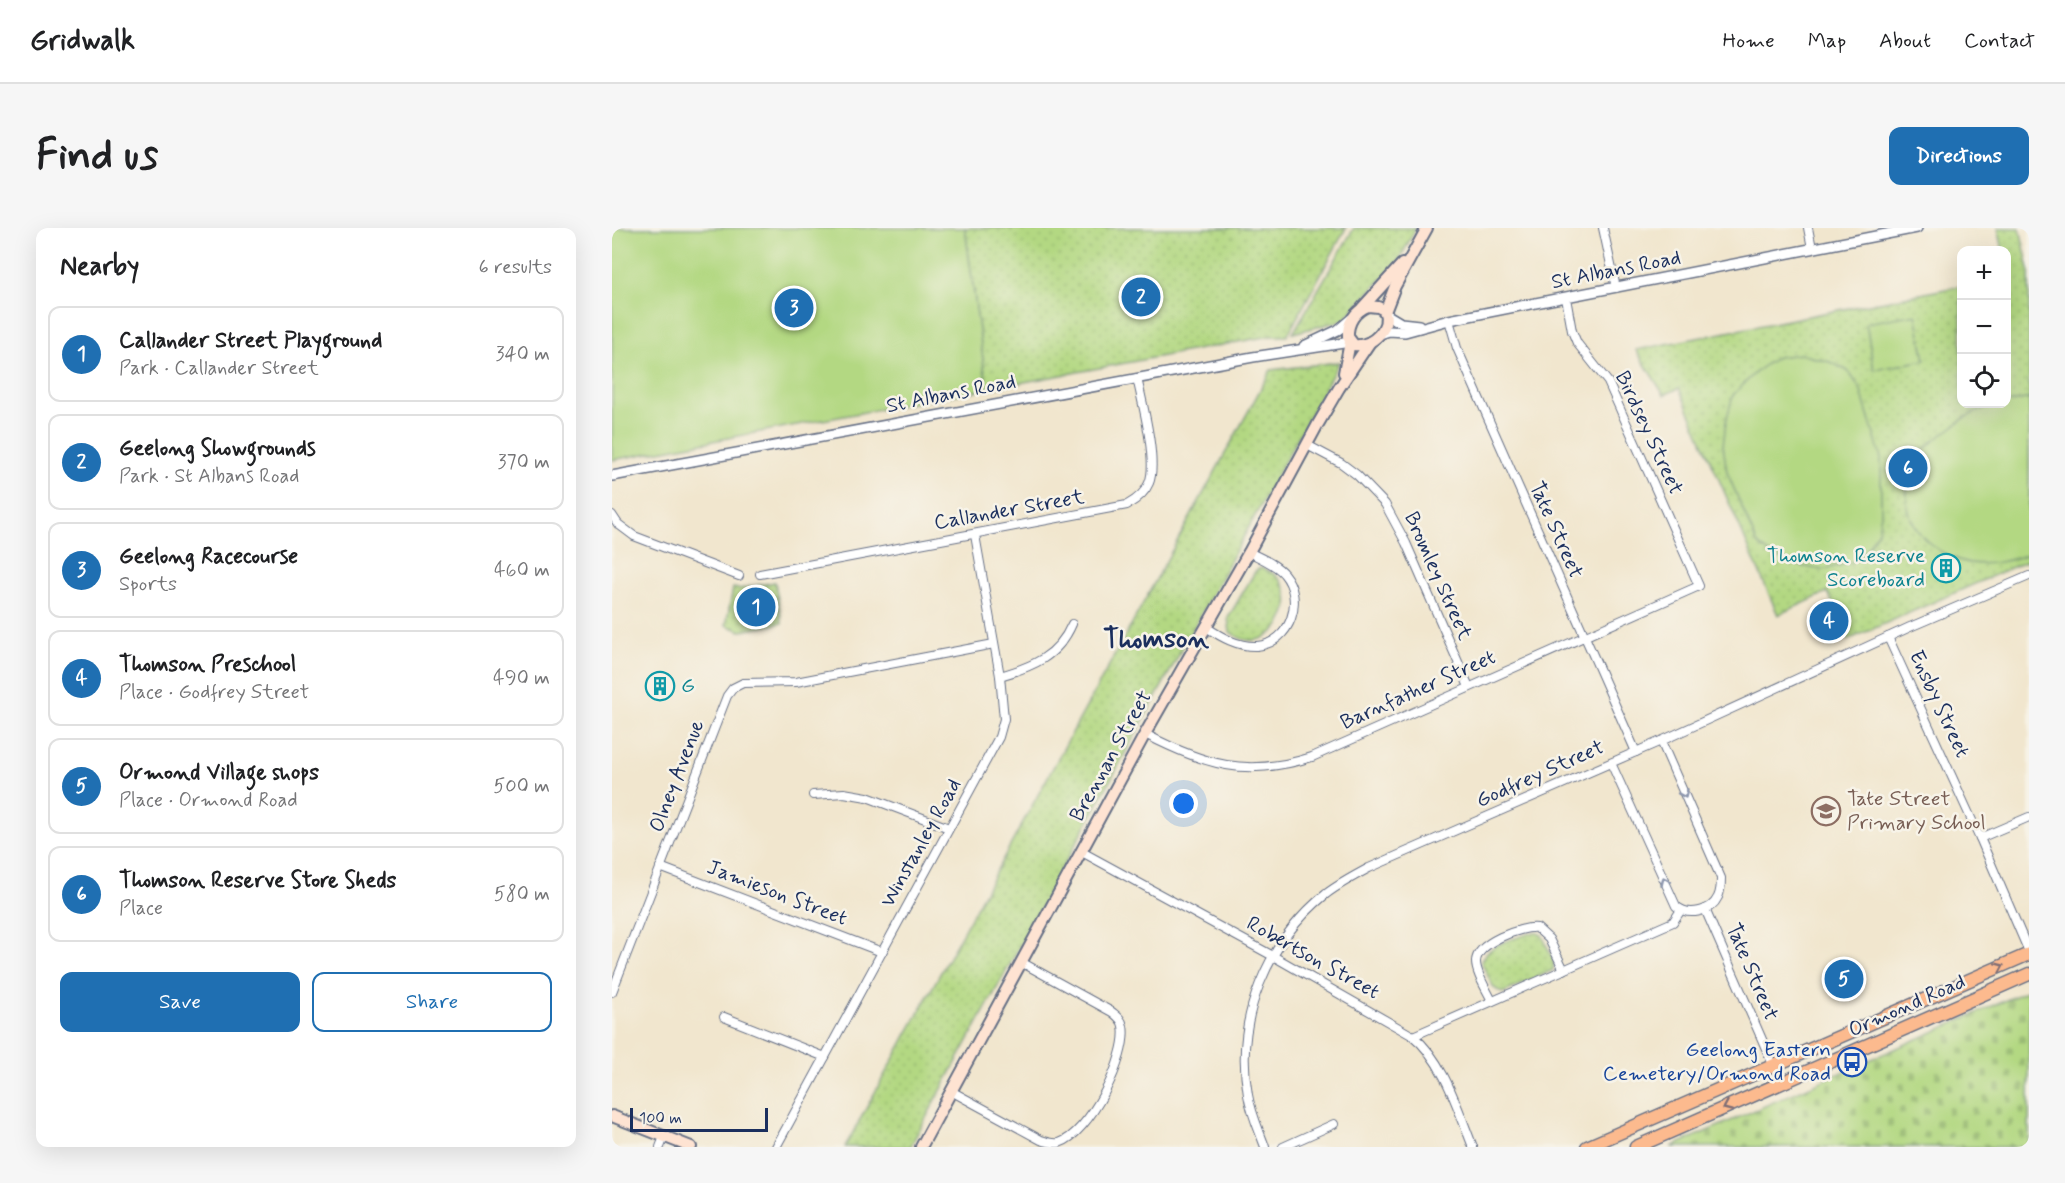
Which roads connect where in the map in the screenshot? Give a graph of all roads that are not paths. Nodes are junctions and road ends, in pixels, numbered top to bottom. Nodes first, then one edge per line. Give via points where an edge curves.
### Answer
1 (1427, 228) edge
2 (1603, 228) edge
3 (1808, 228) edge
4 (1917, 228) edge
5 (1419, 243) junction
6 (1812, 248) junction
7 (1616, 288) junction
8 (1566, 298) junction
9 (1386, 313) junction
10 (1356, 314) junction
11 (1449, 320) junction
12 (1429, 325) junction
13 (1380, 334) junction
14 (1350, 342) junction
15 (1370, 342) junction
16 (1296, 349) junction
17 (1137, 378) junction
18 (1339, 388) junction
19 (1307, 445) junction
20 (612, 476) edge
21 (612, 515) edge
22 (975, 535) junction
23 (1249, 552) junction
24 (760, 574) dead end
25 (739, 576) dead end
26 (2029, 576) edge
27 (1699, 586) joint
28 (1072, 624) dead end
29 (1206, 627) junction
30 (1584, 637) junction
31 (1888, 637) junction
32 (994, 644) junction
33 (1000, 676) junction
34 (1469, 687) junction
35 (1145, 734) junction
36 (1661, 741) junction
37 (1636, 752) junction
38 (1611, 763) junction
39 (813, 795) dead end
40 (2029, 817) edge
41 (949, 828) junction
42 (1980, 838) junction
43 (1082, 852) junction
44 (660, 867) junction
45 (1705, 909) junction
46 (1681, 910) junction
47 (882, 952) junction
48 (2029, 953) edge
49 (1273, 956) junction
50 (1021, 962) junction
51 (1564, 970) junction
52 (2029, 974) edge
53 (612, 992) edge
54 (1492, 1001) junction
55 (724, 1017) dead end
56 (1413, 1036) junction
57 (825, 1057) junction
58 (1774, 1066) junction
59 (1781, 1083) junction
60 (951, 1091) junction
61 (612, 1116) edge
62 (1334, 1124) dead end
63 (662, 1142) edge
64 (691, 1147) edge
65 (776, 1147) edge
66 (921, 1147) edge
67 (1265, 1147) edge
68 (1283, 1147) edge
69 (1473, 1147) edge
70 (1587, 1147) edge
71 (1636, 1147) edge

1 - 5 main road
2 - 7 street
3 - 6 street
4 - 6 street, St Albans Road
5 - 9 main road via 1395,286
5 - 10 main road
6 - 7 street, St Albans Road
7 - 8 street, St Albans Road
8 - 11 street, St Albans Road
8 - 27 street, Birdsey Street via 1577,344 1608,382
9 - 10 main road via 1371,306
9 - 12 street, St Albans Road via 1403,324
9 - 13 main road
10 - 14 main road via 1347,332
10 - 16 street, St Albans Road via 1335,332
11 - 12 street, St Albans Road
11 - 30 street, Tate Street via 1457,348
12 - 13 street, St Albans Road
13 - 15 main road
14 - 15 main road via 1360,346
14 - 16 street, St Albans Road
14 - 18 main road, Brennan Street
15 - 18 main road, Brennan Street
16 - 17 street, St Albans Road
17 - 20 street, St Albans Road
17 - 22 street, Callander Street via 1153,466 1144,492 1127,505 1110,510
18 - 19 main road, Brennan Street
19 - 23 main road, Brennan Street
19 - 34 street, Bromley Street via 1357,475 1385,504
21 - 25 street via 634,536
22 - 24 street, Callander Street
22 - 32 street, Winstanley Road
23 - 29 main road, Brennan Street
23 - 29 street via 1272,564 1289,581 1295,600 1292,620 1280,635 1260,646 1240,645
26 - 31 street, Godfrey Street
27 - 30 street, Barnfather Street
28 - 33 street via 1063,642 1043,660
29 - 35 main road, Brennan Street
30 - 34 street, Barnfather Street
30 - 37 street, Tate Street
31 - 36 street, Godfrey Street
31 - 42 street, Ensby Street
32 - 33 street, Winstanley Road
32 - 44 street, Olney Avenue via 796,682 743,683 733,688
33 - 41 street, Winstanley Road via 1003,727
34 - 35 street, Barnfather Street via 1288,765 1222,765 1188,755
35 - 43 main road, Brennan Street
36 - 37 street, Godfrey Street
36 -> 45 street, Tate Street via 1720,878 1718,899
37 - 38 street, Godfrey Street
46 -> 38 street
38 - 49 street, Godfrey Street via 1369,868 1339,885 1299,919
39 - 41 street via 844,793 867,797
40 - 42 street
41 - 47 street, Winstanley Road
42 - 48 street, Ensby Street
43 - 49 street, Robertson Street
43 - 50 main road, Brennan Street
44 - 47 street, Jamieson Street
44 - 53 street, Olney Avenue
45 - 46 street, Tate Street
45 - 58 street, Tate Street
46 - 51 street via 1673,922
47 - 57 street, Winstanley Road
58 -> 48 highway, Ormond Road
49 - 56 street, Robertson Street
49 - 67 street, Godfrey Street via 1255,993 1244,1053 1248,1095
50 - 60 main road, Brennan Street
50 - 60 street via 1120,1018 1122,1048 1104,1093 1077,1130 1057,1144 1041,1140
51 - 54 street
51 - 54 street via 1549,939 1537,928 1524,928 1499,938 1483,948 1476,962
52 - 59 highway, Ormond Road
54 - 56 street
55 - 57 street
56 - 69 street, Robertson Street via 1438,1064
57 - 65 street, Winstanley Road
58 - 59 street, Tate Street
58 - 70 highway, Ormond Road
59 -> 71 highway, Ormond Road
60 - 66 main road, Brennan Street
61 - 63 main road
62 - 68 street
63 - 64 main road

